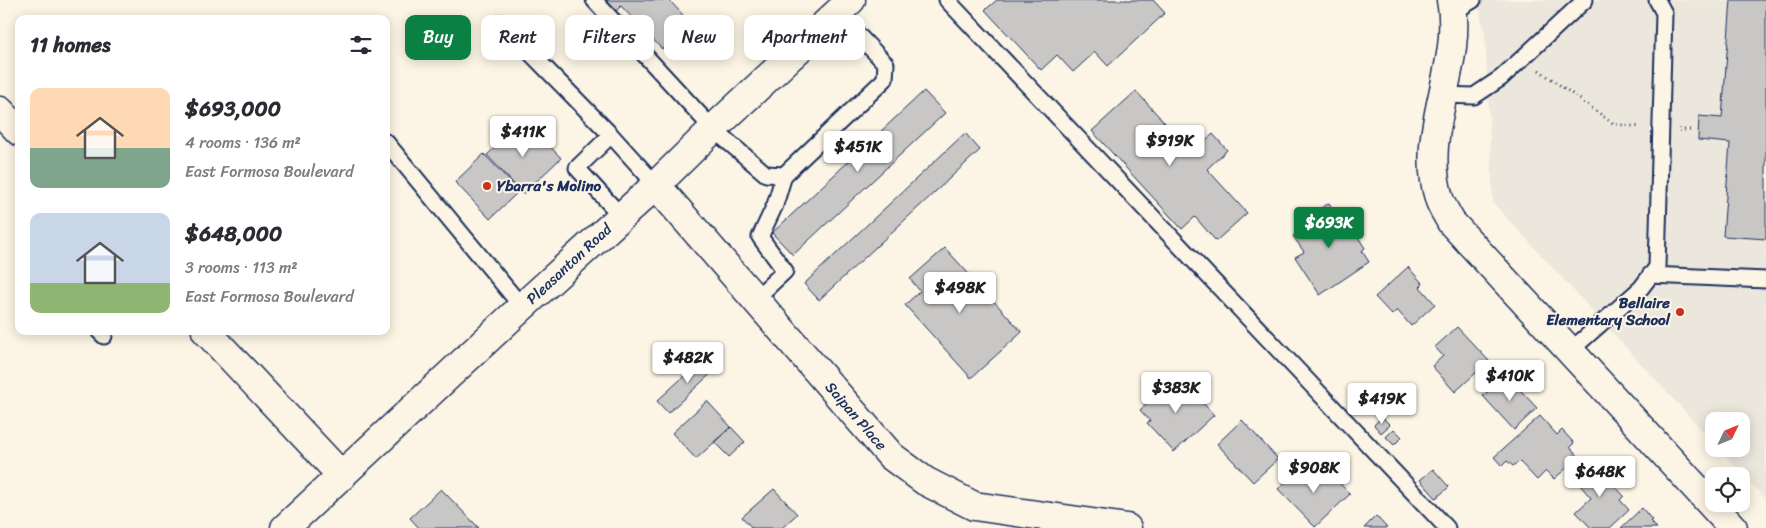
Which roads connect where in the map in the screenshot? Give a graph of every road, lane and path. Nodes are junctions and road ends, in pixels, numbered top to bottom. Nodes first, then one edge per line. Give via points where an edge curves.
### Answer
1 (594, 0) edge
2 (947, 0) edge
3 (1586, 0) edge
4 (1657, 0) edge
5 (1459, 4) edge
6 (844, 7) edge
7 (1523, 58) junction
8 (537, 60) edge
9 (1442, 95) junction
10 (713, 130) junction
11 (1660, 130) junction
12 (1691, 130) dead end
13 (611, 135) junction
14 (390, 147) edge
15 (784, 174) junction
16 (656, 185) junction
17 (621, 216) junction
18 (1650, 276) junction
19 (1766, 280) edge
20 (755, 299) junction
21 (522, 307) junction
22 (210, 335) edge
23 (1570, 351) junction
24 (342, 476) junction
25 (285, 528) edge
26 (1127, 528) edge
27 (1447, 528) edge
28 (1733, 528) edge

1 - 10 lane
2 - 27 lane
3 - 7 lane
4 - 11 lane via 1664,13
5 - 9 street
6 - 10 street, Pleasanton Road
6 - 15 lane via 886,64 885,79
7 - 9 lane via 1474,96
7 - 11 path via 1614,124
8 - 13 lane
9 - 23 street via 1433,148 1439,198 1451,222
10 - 15 lane via 766,174
10 - 16 street, Pleasanton Road
11 - 12 path
11 - 18 lane via 1657,267
13 - 16 lane
13 - 17 lane via 577,168
14 - 21 lane
15 - 20 lane via 775,205 760,237 785,271
16 - 17 street, Pleasanton Road
16 - 20 street, Saipan Place
17 - 21 street, Pleasanton Road
18 - 19 lane
18 - 23 lane via 1641,288
20 - 26 street, Saipan Place via 891,456 925,481 974,506
21 - 24 street, Pleasanton Road
22 - 24 street
23 - 28 street
24 - 25 street, Pleasanton Road

